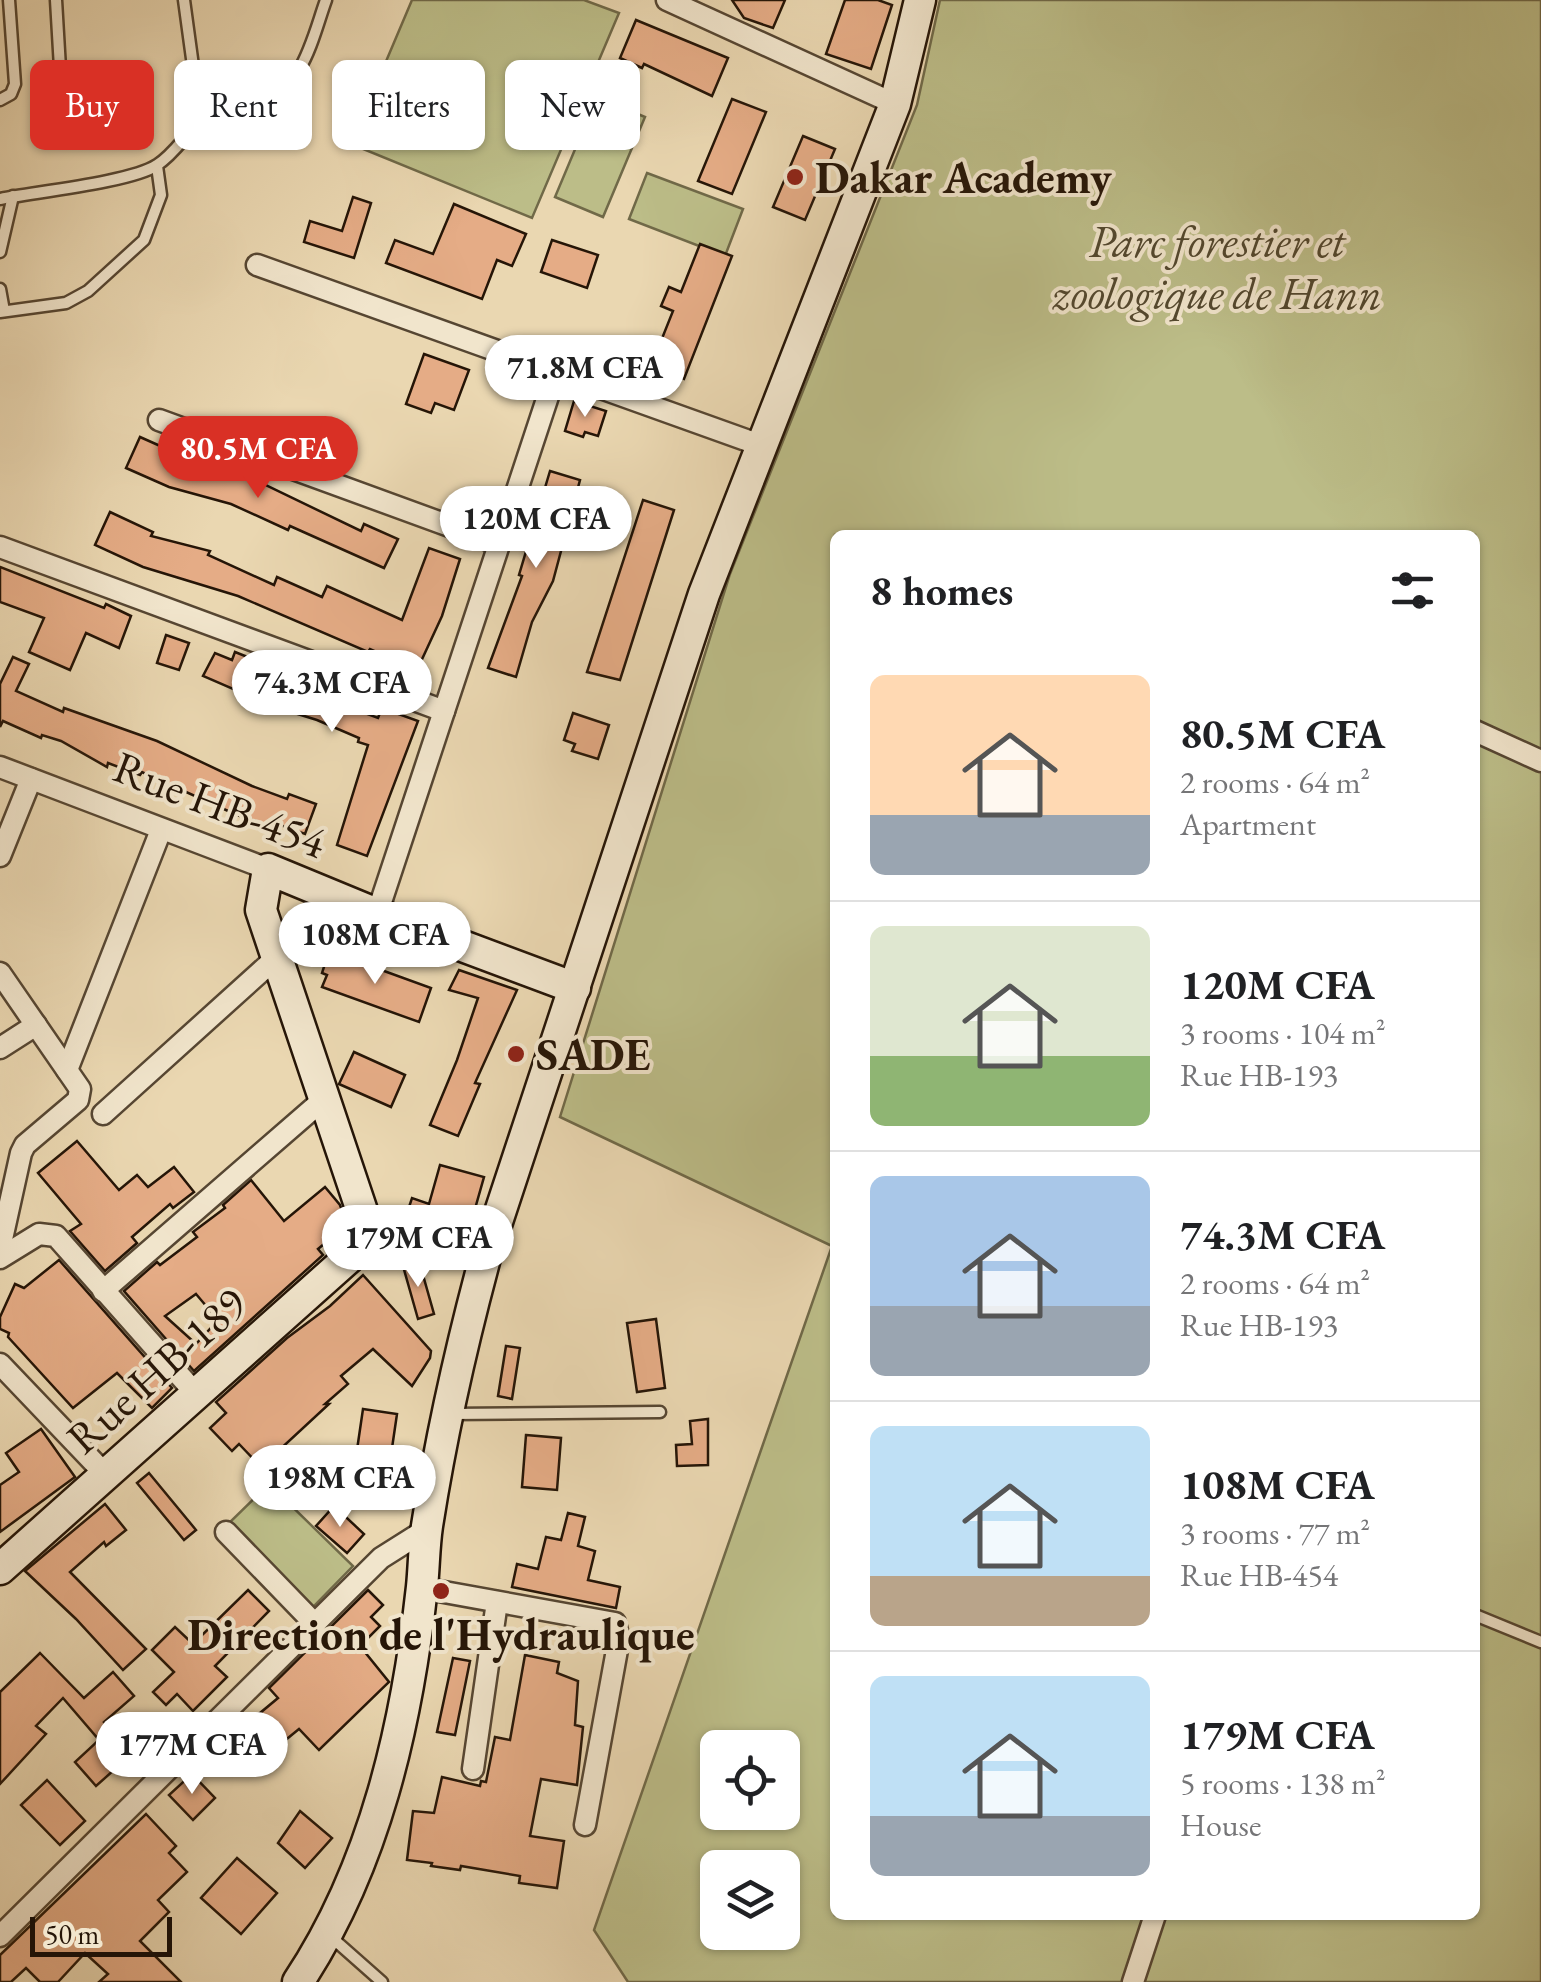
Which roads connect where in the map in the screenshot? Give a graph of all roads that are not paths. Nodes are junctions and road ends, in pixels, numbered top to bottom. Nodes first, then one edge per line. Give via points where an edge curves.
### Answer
1 (9, 0) edge
2 (56, 0) edge
3 (184, 0) edge
4 (326, 0) edge
5 (666, 0) edge
6 (724, 0) edge
7 (920, 0) edge
8 (716, 23) junction
9 (60, 60) edge
10 (192, 60) edge
11 (304, 60) edge
12 (0, 100) edge
13 (895, 104) junction
14 (174, 148) edge
15 (156, 166) junction
16 (13, 196) junction
17 (0, 199) edge
18 (0, 252) edge
19 (257, 264) dead end
20 (0, 288) edge
21 (2, 312) edge
22 (556, 372) junction
23 (159, 420) dead end
24 (760, 445) junction
25 (500, 544) junction
26 (0, 547) edge
27 (444, 711) junction
28 (1480, 734) edge
29 (1541, 761) edge
30 (0, 767) edge
31 (31, 779) junction
32 (161, 830) junction
33 (0, 856) edge
34 (268, 869) junction
35 (377, 914) junction
36 (276, 957) junction
37 (0, 973) edge
38 (576, 988) junction
39 (36, 1024) junction
40 (0, 1048) edge
41 (68, 1070) junction
42 (324, 1099) junction
43 (103, 1114) dead end
44 (2, 1224) edge
45 (0, 1248) edge
46 (0, 1258) edge
47 (102, 1291) junction
48 (0, 1364) edge
49 (197, 1395) junction
50 (660, 1412) dead end
51 (450, 1414) junction
52 (106, 1475) junction
53 (427, 1528) junction
54 (226, 1532) dead end
55 (0, 1569) edge
56 (422, 1588) junction
57 (498, 1602) junction
58 (1480, 1618) edge
59 (314, 1624) junction
60 (1541, 1642) edge
61 (473, 1769) dead end
62 (585, 1825) dead end
63 (1153, 1920) edge
64 (329, 1935) junction
65 (0, 1936) edge
66 (298, 1982) edge
67 (382, 1982) edge
68 (1134, 1982) edge

1 - 12 lane via 14,84
2 - 9 lane
3 - 10 lane
4 - 11 lane
5 - 8 street
6 - 8 street
7 - 13 street
8 - 13 street
13 - 24 street
14 - 15 lane
15 - 16 lane
15 - 21 lane via 160,195 144,240 66,303
16 - 17 lane
16 - 18 lane
19 - 22 street
20 - 21 lane
22 - 24 street
22 - 25 street
23 - 25 street
24 - 38 street via 704,594
25 - 27 street
26 - 27 street
27 - 35 street
28 - 29 street
30 - 31 street, Rue HB-454
31 - 32 street, Rue HB-454
31 - 33 street
32 - 34 street, Rue HB-454
32 - 41 street
34 - 35 street, Rue HB-454
34 - 36 street via 261,910
35 - 38 street, Rue HB-454
36 - 42 street
36 - 43 street
37 - 39 street
38 - 51 street via 485,1258
39 - 40 street
39 - 41 street
41 - 44 street via 80,1089 78,1100 25,1144
42 - 47 street
42 - 49 street, Rue HB-189 via 371,1238
44 - 45 street
46 - 47 street via 48,1233
47 - 49 street
48 - 52 street
49 - 52 street, Rue HB-189
50 - 51 lane
51 - 53 street
52 - 55 street, Rue HB-189
53 - 56 street
53 - 59 street via 381,1558
54 - 59 street
56 - 57 street
56 - 64 street via 388,1777
57 - 61 street
57 - 62 street via 614,1623 619,1630
58 - 60 lane
59 - 65 street
63 - 68 street
64 - 66 street
64 - 67 lane

